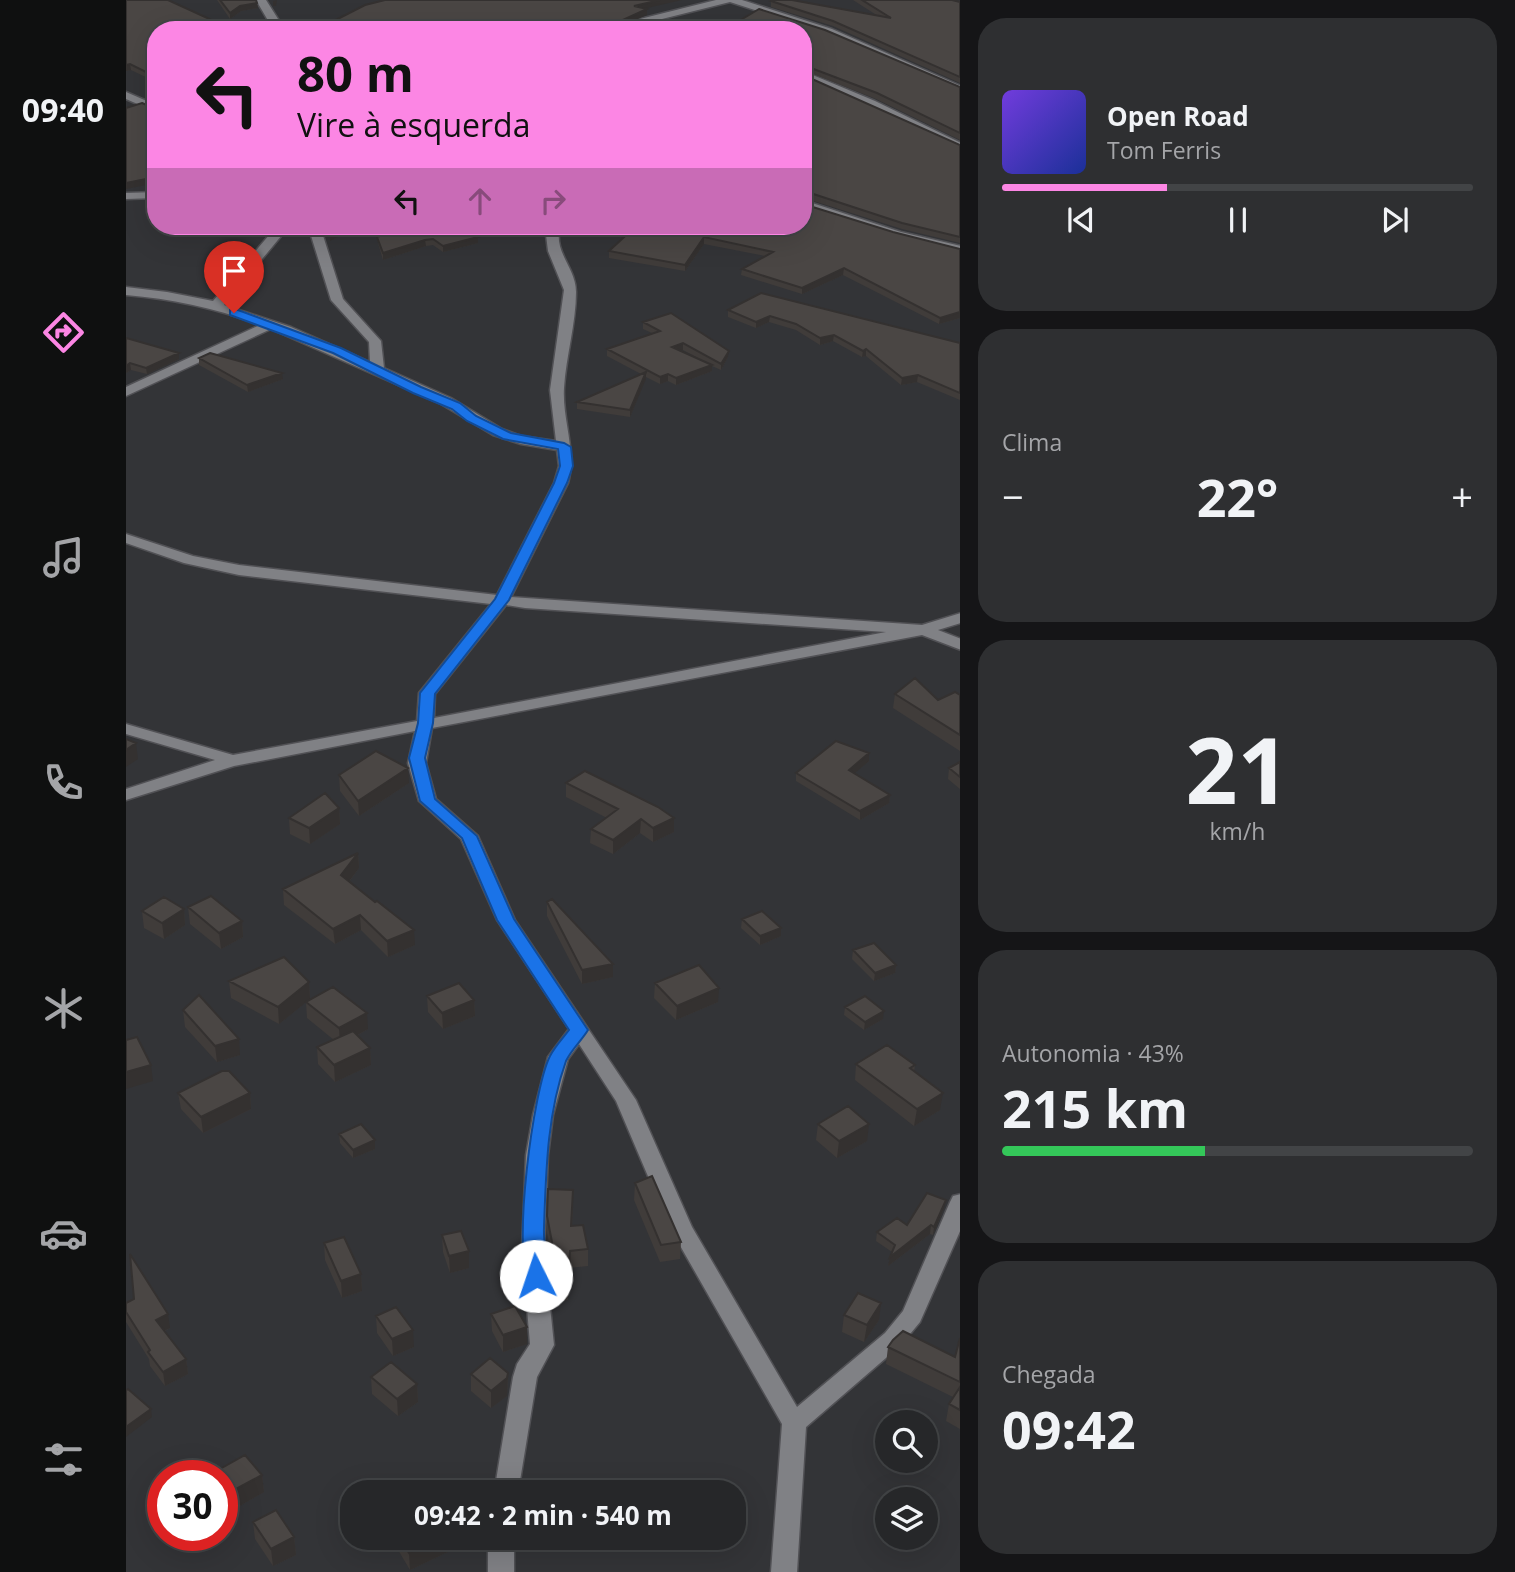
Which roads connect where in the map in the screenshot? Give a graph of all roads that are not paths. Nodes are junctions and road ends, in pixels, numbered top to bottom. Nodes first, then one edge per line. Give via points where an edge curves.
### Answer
1 (261, 0) edge
2 (727, 0) edge
3 (733, 0) edge
4 (273, 21) edge
5 (643, 21) edge
6 (797, 21) edge
7 (812, 26) edge
8 (812, 78) edge
9 (960, 90) edge
10 (126, 95) edge
11 (147, 105) edge
12 (960, 148) edge
13 (147, 195) edge
14 (126, 196) edge
15 (812, 206) edge
16 (276, 235) edge
17 (317, 235) edge
18 (550, 235) edge
19 (960, 250) edge
20 (126, 291) edge
21 (216, 306) junction
22 (269, 325) junction
23 (377, 369) junction
24 (126, 392) edge
25 (564, 447) junction
26 (126, 538) edge
27 (502, 600) junction
28 (960, 618) edge
29 (923, 630) junction
30 (960, 645) edge
31 (425, 723) junction
32 (126, 729) edge
33 (231, 761) junction
34 (126, 794) edge
35 (579, 1030) junction
36 (960, 1202) edge
37 (794, 1423) junction
38 (508, 1480) edge
39 (501, 1550) edge
40 (501, 1572) edge
41 (784, 1572) edge

1 - 4 street via 270,8
2 - 5 street
3 - 6 street
7 - 9 street
8 - 12 street
10 - 11 street
13 - 14 street
15 - 19 street
16 - 21 street
17 - 23 street via 337,300 375,341
18 - 25 street via 552,252 570,290 557,390
20 - 21 street
21 - 22 street
22 - 23 street
22 - 24 street
23 - 25 street via 507,436
25 - 27 street via 566,466 561,483
26 - 27 street via 209,566
27 - 29 street
27 - 31 street via 434,681
28 - 29 street
29 - 30 street
29 - 31 street
31 - 33 street
31 - 35 street via 417,758 428,801 469,836 506,920
32 - 33 street
33 - 34 street
35 - 37 street via 626,1100 681,1228
35 - 38 street via 558,1057 543,1115 533,1248 542,1345 525,1377
36 - 37 street via 912,1316 893,1339
37 - 41 street
39 - 40 street

